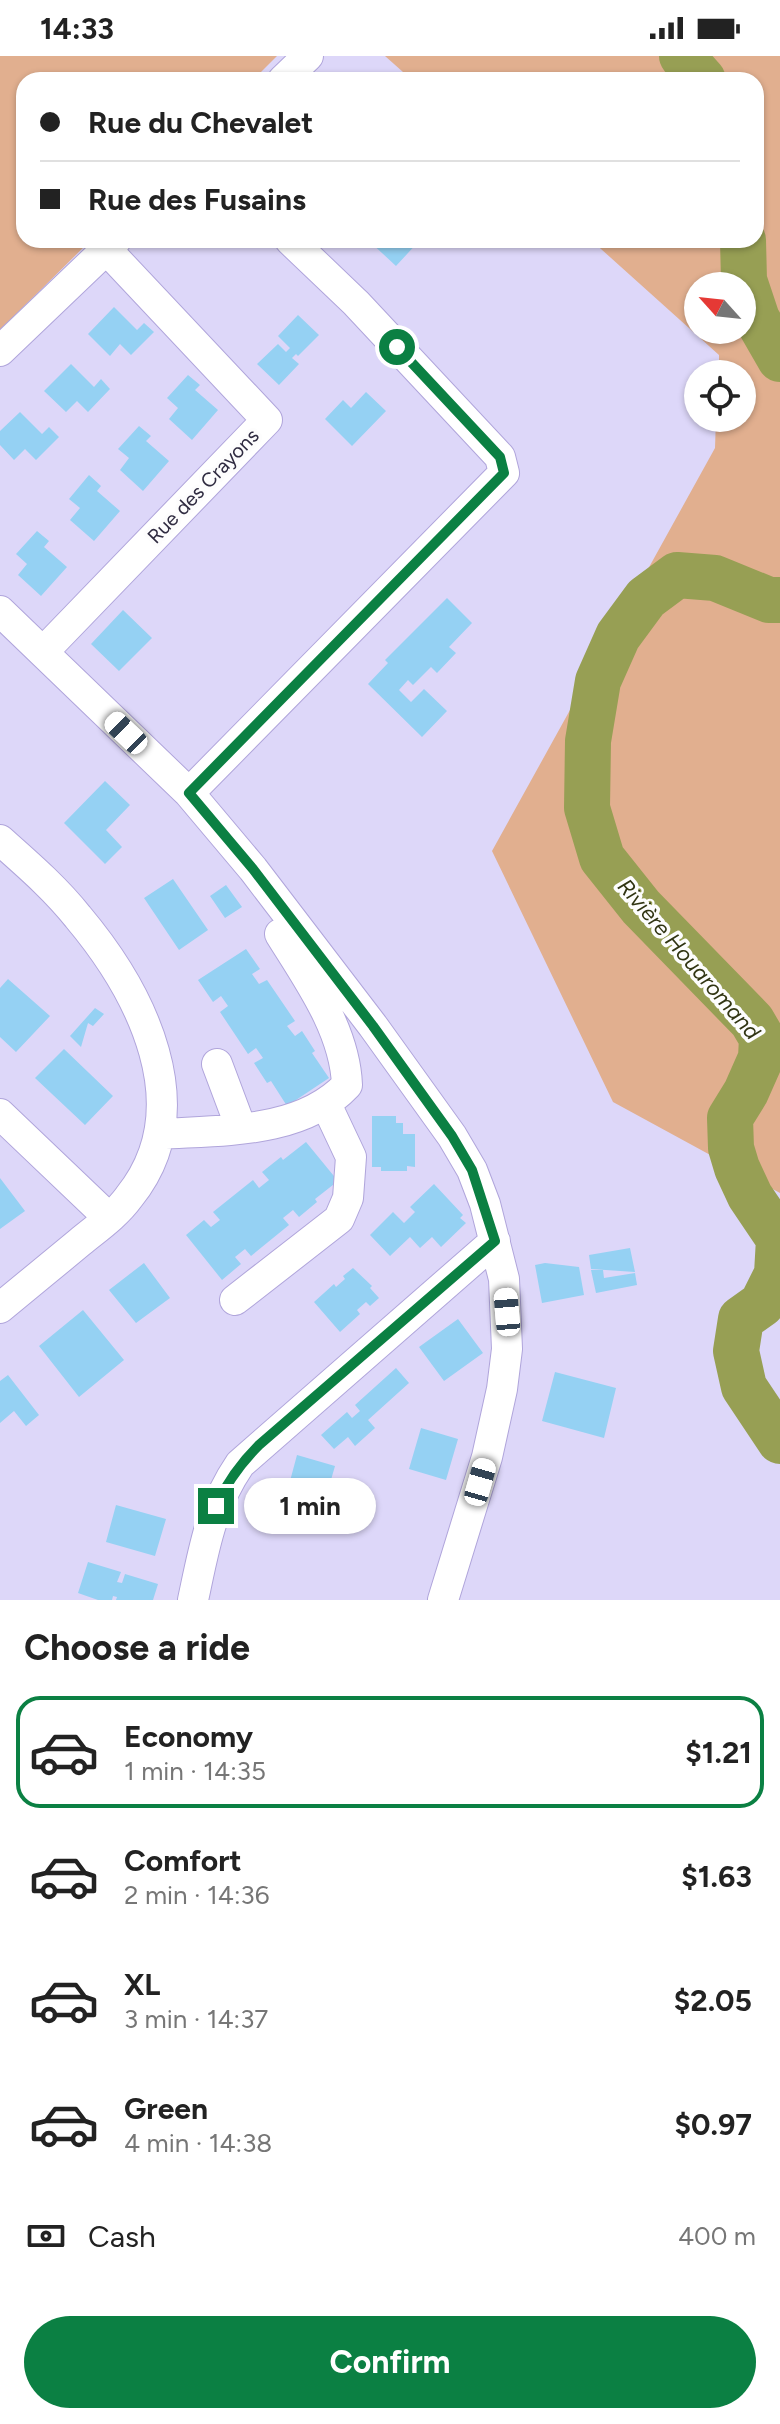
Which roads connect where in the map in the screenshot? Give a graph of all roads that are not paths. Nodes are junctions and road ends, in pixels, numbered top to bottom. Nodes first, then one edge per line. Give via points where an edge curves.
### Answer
1 (308, 56) edge
2 (291, 72) edge
3 (108, 248) edge
4 (114, 248) edge
5 (298, 248) edge
6 (0, 351) edge
7 (0, 611) edge
8 (43, 652) junction
9 (189, 793) junction
10 (0, 840) edge
11 (280, 934) dead end
12 (217, 1064) dead end
13 (326, 1104) junction
14 (0, 1114) edge
15 (241, 1128) junction
16 (160, 1134) junction
17 (109, 1218) junction
18 (495, 1241) junction
19 (235, 1300) dead end
20 (0, 1308) edge
21 (193, 1600) edge
22 (443, 1600) edge

1 - 2 street
3 - 6 street
4 - 8 street, Rue des Crayons via 267,420
5 - 9 street via 500,457 504,473
7 - 8 street
8 - 9 street
9 - 18 street via 253,869 452,1136 472,1170
10 - 16 street via 79,917 130,993 156,1059 163,1094
11 - 13 street via 336,1033 346,1067 347,1085
12 - 15 street
13 - 15 street via 302,1116
13 - 19 street via 351,1157 348,1198 339,1219
14 - 17 street
15 - 16 street
16 - 17 street via 144,1175
17 - 20 street
18 - 21 street via 240,1464 216,1506
18 - 22 street via 507,1312 502,1389

